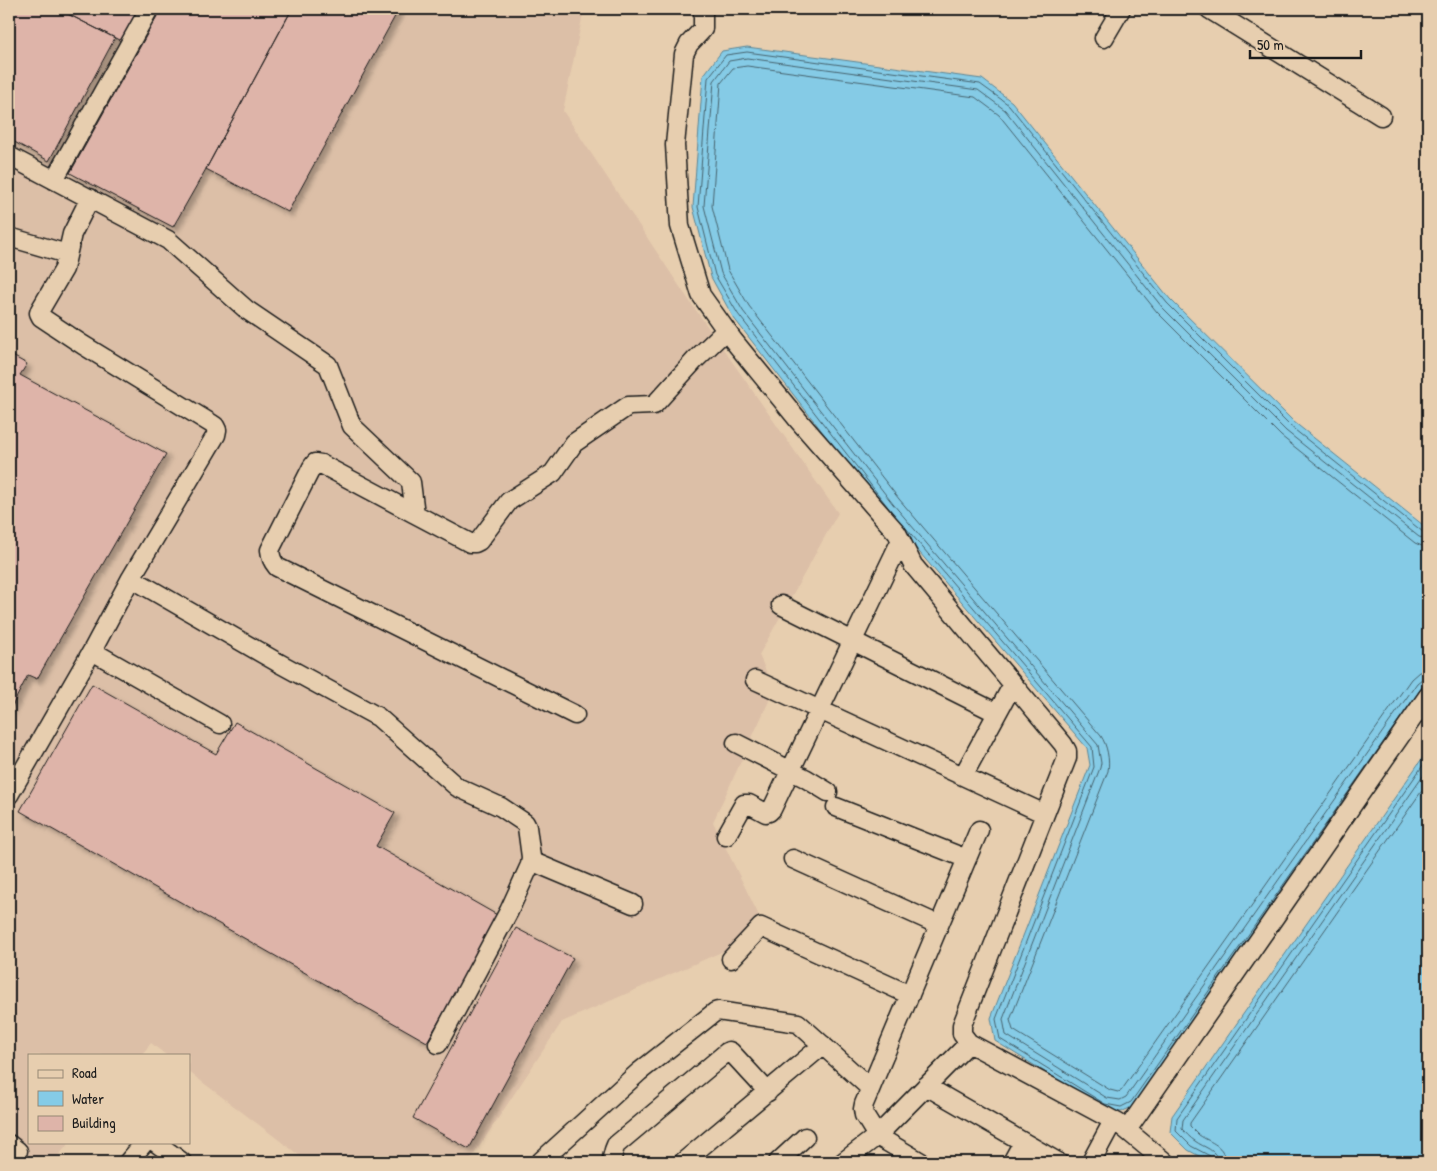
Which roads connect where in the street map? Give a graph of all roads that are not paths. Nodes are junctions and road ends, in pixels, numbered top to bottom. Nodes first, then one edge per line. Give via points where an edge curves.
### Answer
1 (149, 9) edge
2 (703, 9) edge
3 (1121, 9) edge
4 (1209, 9) edge
5 (1104, 38) dead end
6 (1380, 116) dead end
7 (9, 156) edge
8 (54, 180) junction
9 (90, 198) junction
10 (9, 237) edge
11 (67, 254) junction
12 (726, 330) junction
13 (415, 514) junction
14 (901, 540) junction
15 (131, 578) junction
16 (781, 604) dead end
17 (853, 641) junction
18 (92, 651) junction
19 (755, 680) dead end
20 (1013, 684) junction
21 (1428, 696) edge
22 (820, 710) junction
23 (997, 713) junction
24 (575, 715) dead end
25 (220, 724) dead end
26 (736, 743) dead end
27 (791, 770) junction
28 (964, 776) junction
29 (9, 795) edge
30 (1045, 814) junction
31 (979, 830) dead end
32 (726, 836) dead end
33 (793, 859) dead end
34 (967, 859) junction
35 (531, 861) junction
36 (633, 904) dead end
37 (940, 925) junction
38 (731, 959) dead end
39 (910, 995) junction
40 (969, 1043) junction
41 (438, 1044) dead end
42 (823, 1045) junction
43 (926, 1086) junction
44 (870, 1088) junction
45 (768, 1092) junction
46 (1120, 1125) junction
47 (877, 1136) junction
48 (806, 1137) dead end
49 (1023, 1142) junction
50 (143, 1144) edge
51 (159, 1144) edge
52 (128, 1162) edge
53 (182, 1162) edge
54 (540, 1162) edge
55 (611, 1162) edge
56 (683, 1162) edge
57 (778, 1162) edge
58 (843, 1162) edge
59 (921, 1162) edge
60 (1012, 1162) edge
61 (1058, 1162) edge
62 (1090, 1162) edge
63 (1165, 1162) edge

1 - 8 street
2 - 12 street via 702,29 686,49 683,64 675,145 680,226 701,294
3 - 5 street
4 - 6 street
7 - 8 street
8 - 9 street
9 - 11 street via 72,234
9 - 13 street via 174,244 247,310 328,365 352,426 410,482
10 - 11 street
11 - 15 street via 64,269 40,310 40,317 217,430
12 - 13 street via 654,405 628,406 574,442 553,473 509,501 475,543
12 - 14 street
13 - 24 street via 321,464 315,464 270,550 272,562
14 - 17 street
14 - 20 street via 913,565
15 - 18 street
15 - 35 street via 378,717 457,787 501,807 525,823
16 - 17 street
17 - 22 street
17 - 23 street
18 - 25 street
18 - 29 street
19 - 22 street
20 - 23 street
20 - 30 street via 1067,751
21 - 46 street
22 - 27 street
22 - 28 street
23 - 28 street
26 - 27 street
27 - 32 street via 769,812 744,804
27 - 34 street via 832,799
28 - 30 street
30 - 40 street via 962,1025 962,1034
31 - 34 street
33 - 37 street
34 - 37 street
35 - 36 street
35 - 41 street via 509,911
37 - 39 street
38 - 39 street via 761,927
39 - 44 street
40 - 43 street
40 - 46 street
42 - 44 street
42 - 45 street
42 - 54 street via 803,1026 793,1022 714,1012 639,1072
43 - 47 street
43 - 49 street
44 - 47 street via 863,1109
45 - 55 street via 731,1052 726,1052 616,1145
45 - 56 street
46 - 62 street
46 - 63 street
47 - 58 street
47 - 59 street
48 - 57 street
49 - 60 street
49 - 61 street
50 - 52 street
51 - 53 street

